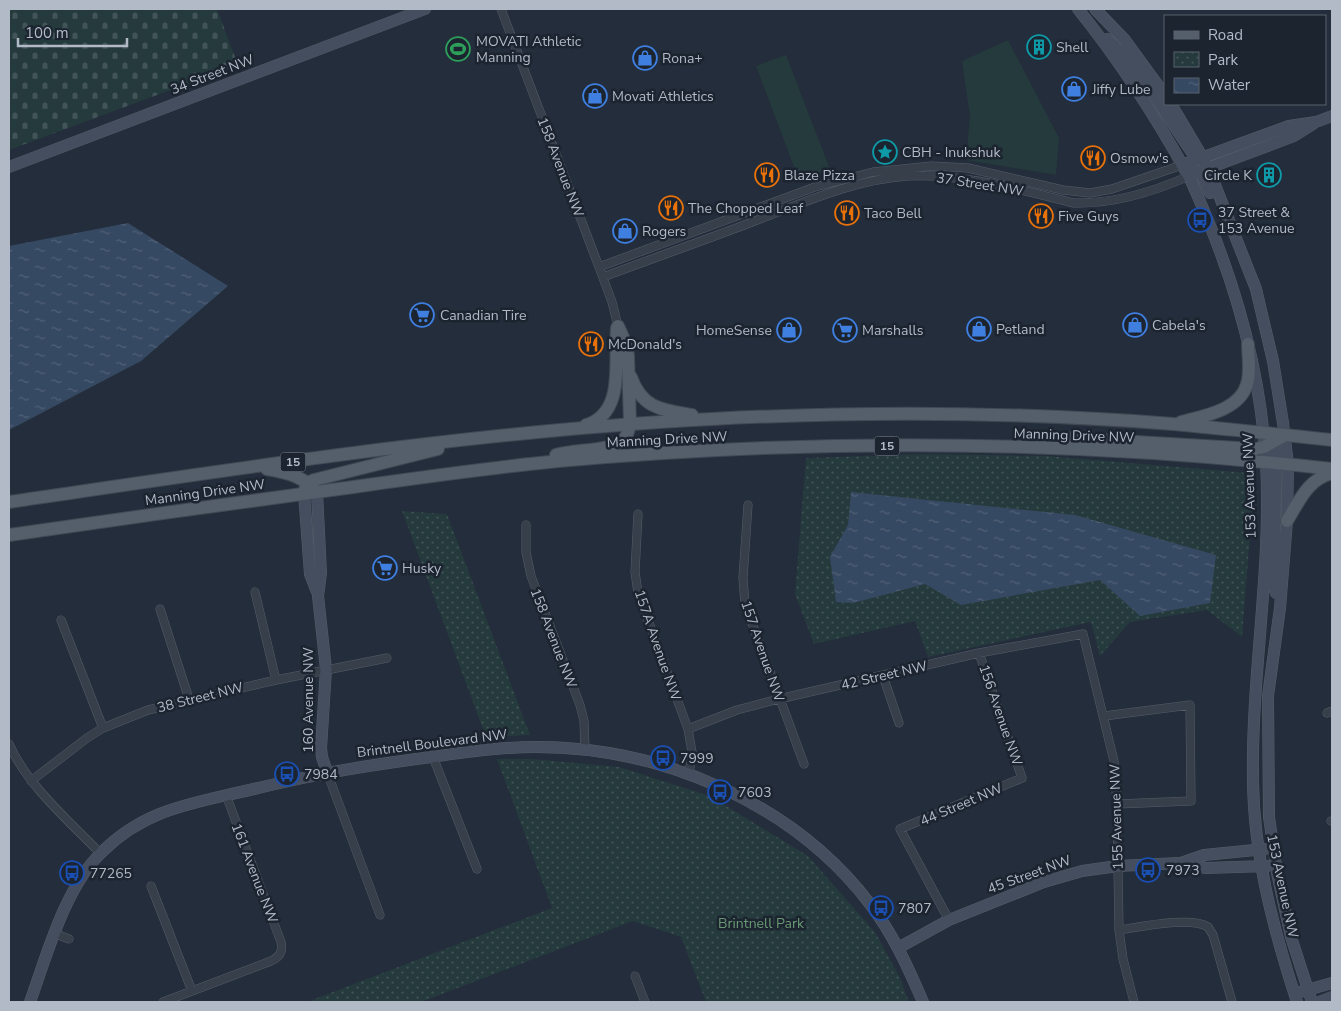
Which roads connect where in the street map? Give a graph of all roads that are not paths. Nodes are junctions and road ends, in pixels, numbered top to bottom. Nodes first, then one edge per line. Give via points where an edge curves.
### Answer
1 (426, 9) edge
2 (502, 9) edge
3 (1078, 9) edge
4 (1095, 9) edge
5 (1091, 25) junction
6 (1164, 95) edge
7 (1172, 105) edge
8 (1332, 116) edge
9 (1316, 122) junction
10 (1200, 159) junction
11 (1182, 165) junction
12 (9, 167) edge
13 (1198, 173) junction
14 (599, 266) junction
15 (603, 277) junction
16 (618, 326) junction
17 (1248, 344) junction
18 (629, 369) junction
19 (712, 419) junction
20 (630, 424) junction
21 (1172, 424) junction
22 (578, 428) junction
23 (1263, 433) junction
24 (1332, 440) edge
25 (450, 441) junction
26 (1274, 441) junction
27 (1018, 448) junction
28 (1276, 463) junction
29 (532, 464) junction
30 (254, 467) junction
31 (1332, 469) edge
32 (1332, 473) edge
33 (309, 489) junction
34 (46, 496) junction
35 (9, 502) edge
36 (748, 505) dead end
37 (9, 508) edge
38 (638, 514) dead end
39 (1287, 521) junction
40 (526, 525) dead end
41 (9, 535) edge
42 (255, 592) dead end
43 (1280, 608) junction
44 (160, 609) dead end
45 (61, 620) dead end
46 (1083, 634) joint
47 (979, 653) junction
48 (387, 658) dead end
49 (326, 669) junction
50 (883, 676) junction
51 (276, 680) junction
52 (189, 699) junction
53 (779, 699) junction
54 (1104, 716) junction
55 (899, 723) dead end
56 (103, 728) junction
57 (688, 729) junction
58 (9, 744) edge
59 (586, 750) junction
60 (434, 757) junction
61 (804, 764) dead end
62 (327, 772) junction
63 (689, 774) junction
64 (1022, 778) joint
65 (31, 781) junction
66 (226, 795) junction
67 (1117, 804) junction
68 (1272, 848) junction
69 (1258, 850) junction
70 (100, 853) junction
71 (1179, 863) junction
72 (1118, 866) junction
73 (1261, 866) junction
74 (1276, 866) junction
75 (477, 869) dead end
76 (151, 886) dead end
77 (380, 915) dead end
78 (949, 920) junction
79 (1119, 930) junction
80 (56, 934) junction
81 (69, 939) dead end
82 (898, 948) junction
83 (635, 976) dead end
84 (1332, 983) edge
85 (1308, 990) junction
86 (192, 991) junction
87 (1332, 997) edge
88 (1296, 998) edge
89 (30, 1002) edge
90 (162, 1002) edge
91 (645, 1002) edge
92 (923, 1002) edge
93 (1134, 1002) edge
94 (1232, 1002) edge
95 (1312, 1002) edge
96 (1319, 1002) edge

1 - 12 street, 34 Street NW
2 - 14 street, 158 Avenue NW
3 - 5 street
4 - 6 street via 1125,40
5 - 10 street via 1117,48
5 - 11 street
7 - 10 street, 153 Avenue NW
8 - 9 street
9 - 10 street via 1289,126
9 - 13 street via 1294,136
10 - 11 street
10 - 13 street, 153 Avenue NW
11 - 13 street
11 - 14 street, 37 Street NW via 1112,190 1090,193 968,168 932,166 873,172 815,187
13 - 15 street, 37 Street NW via 1131,197 1088,204 941,176 874,180 832,192
13 - 17 street, 153 Avenue NW
13 - 26 street, 153 Avenue NW via 1256,289 1274,361
14 - 15 street, 158 Avenue NW
15 - 16 street, 158 Avenue NW
16 - 18 main road via 626,344
16 - 22 main road via 617,378 611,402 600,417
17 - 21 main road via 1248,381 1242,394 1211,414
17 - 23 street, 153 Avenue NW
18 - 19 main road via 636,388 657,408
18 - 20 main road
19 - 20 main road, Manning Drive NW
19 - 21 main road, Manning Drive NW via 860,414 958,415
20 - 22 main road, Manning Drive NW
20 - 29 main road via 624,439 614,444 564,452
21 - 23 main road, Manning Drive NW
22 - 25 main road, Manning Drive NW / 15
23 - 26 main road, Manning Drive NW
23 - 26 street, 153 Avenue NW
24 - 26 main road, Manning Drive NW
25 - 30 main road, Manning Drive NW / 15
25 - 33 main road via 440,449 326,477
26 - 27 main road via 1247,449 1069,438
26 - 28 street, 153 Avenue NW
26 - 28 street, 153 Avenue NW
27 - 28 main road, Manning Drive NW / 15
27 - 29 main road, Manning Drive NW / 15 via 866,446 682,452
28 - 31 main road, Manning Drive NW
28 - 39 street, 153 Avenue NW
28 - 43 street via 1274,588
28 - 69 street, 153 Avenue NW via 1265,556 1253,740
29 - 33 main road, Manning Drive NW
30 - 33 main road via 289,473
30 - 34 main road, Manning Drive NW / 15
32 - 39 main road via 1310,484
33 - 41 main road, Manning Drive NW
33 - 49 street, 160 Avenue NW via 310,574 318,596
34 - 35 main road, Manning Drive NW / 15
34 - 37 main road
36 - 53 street, 157 Avenue NW via 743,585 745,604
38 - 57 street, 157A Avenue NW via 635,572 638,594
39 - 43 street, 153 Avenue NW
40 - 59 street, 158 Avenue NW via 526,552 531,576 580,705
42 - 51 street
43 - 68 street, 153 Avenue NW via 1268,696
44 - 52 street
45 - 56 street
46 - 47 street, 42 Street NW
46 - 54 street, 155 Avenue NW
47 - 50 street, 42 Street NW
47 - 64 street, 156 Avenue NW
48 - 49 street, 38 Street NW
49 - 51 street, 38 Street NW
49 - 62 street, 160 Avenue NW via 321,748
50 - 53 street, 42 Street NW
50 - 55 street
51 - 52 street, 38 Street NW
52 - 56 street, 38 Street NW via 148,710
53 - 57 street, 42 Street NW
53 - 61 street, 157 Avenue NW
54 - 67 street, 155 Avenue NW via 1114,761
54 - 67 street via 1190,706 1191,801
56 - 65 street, 38 Street NW
57 - 63 street, 157A Avenue NW via 692,752
58 - 65 street
59 - 60 street, Brintnell Boulevard NW via 505,748
59 - 63 street, Brintnell Boulevard NW via 635,758
60 - 62 street, Brintnell Boulevard NW
60 - 75 street
62 - 66 street, Brintnell Boulevard NW
62 - 77 street, 160 Avenue NW
63 - 82 street, Brintnell Boulevard NW via 749,802 819,851 859,891
64 - 78 street, 44 Street NW via 900,830
65 - 70 street
66 - 70 street, Brintnell Boulevard NW via 185,804 156,815
66 - 86 street, 161 Avenue NW via 281,942 281,952 271,961
67 - 72 street, 155 Avenue NW
68 - 69 street, 45 Street NW
68 - 74 street, 153 Avenue NW
69 - 71 street, 45 Street NW via 1204,855
69 - 73 street, 153 Avenue NW
70 - 80 street, Brintnell Boulevard NW via 73,891
71 - 72 street, 45 Street NW
71 - 73 street, 45 Street NW via 1206,868
72 - 78 street, 45 Street NW via 1056,878
72 - 79 street, 155 Avenue NW
73 - 74 street, 45 Street NW
73 - 88 street, 153 Avenue NW
74 - 85 street, 153 Avenue NW
76 - 86 street
78 - 82 street, 45 Street NW
79 - 93 street, 155 Avenue NW
79 - 94 street via 1169,923 1208,926
80 - 81 street
80 - 89 street, Brintnell Boulevard NW
82 - 92 street, Brintnell Boulevard NW
83 - 91 street
84 - 85 street
85 - 88 street
85 - 95 street, 153 Avenue NW
86 - 90 street
87 - 96 street

